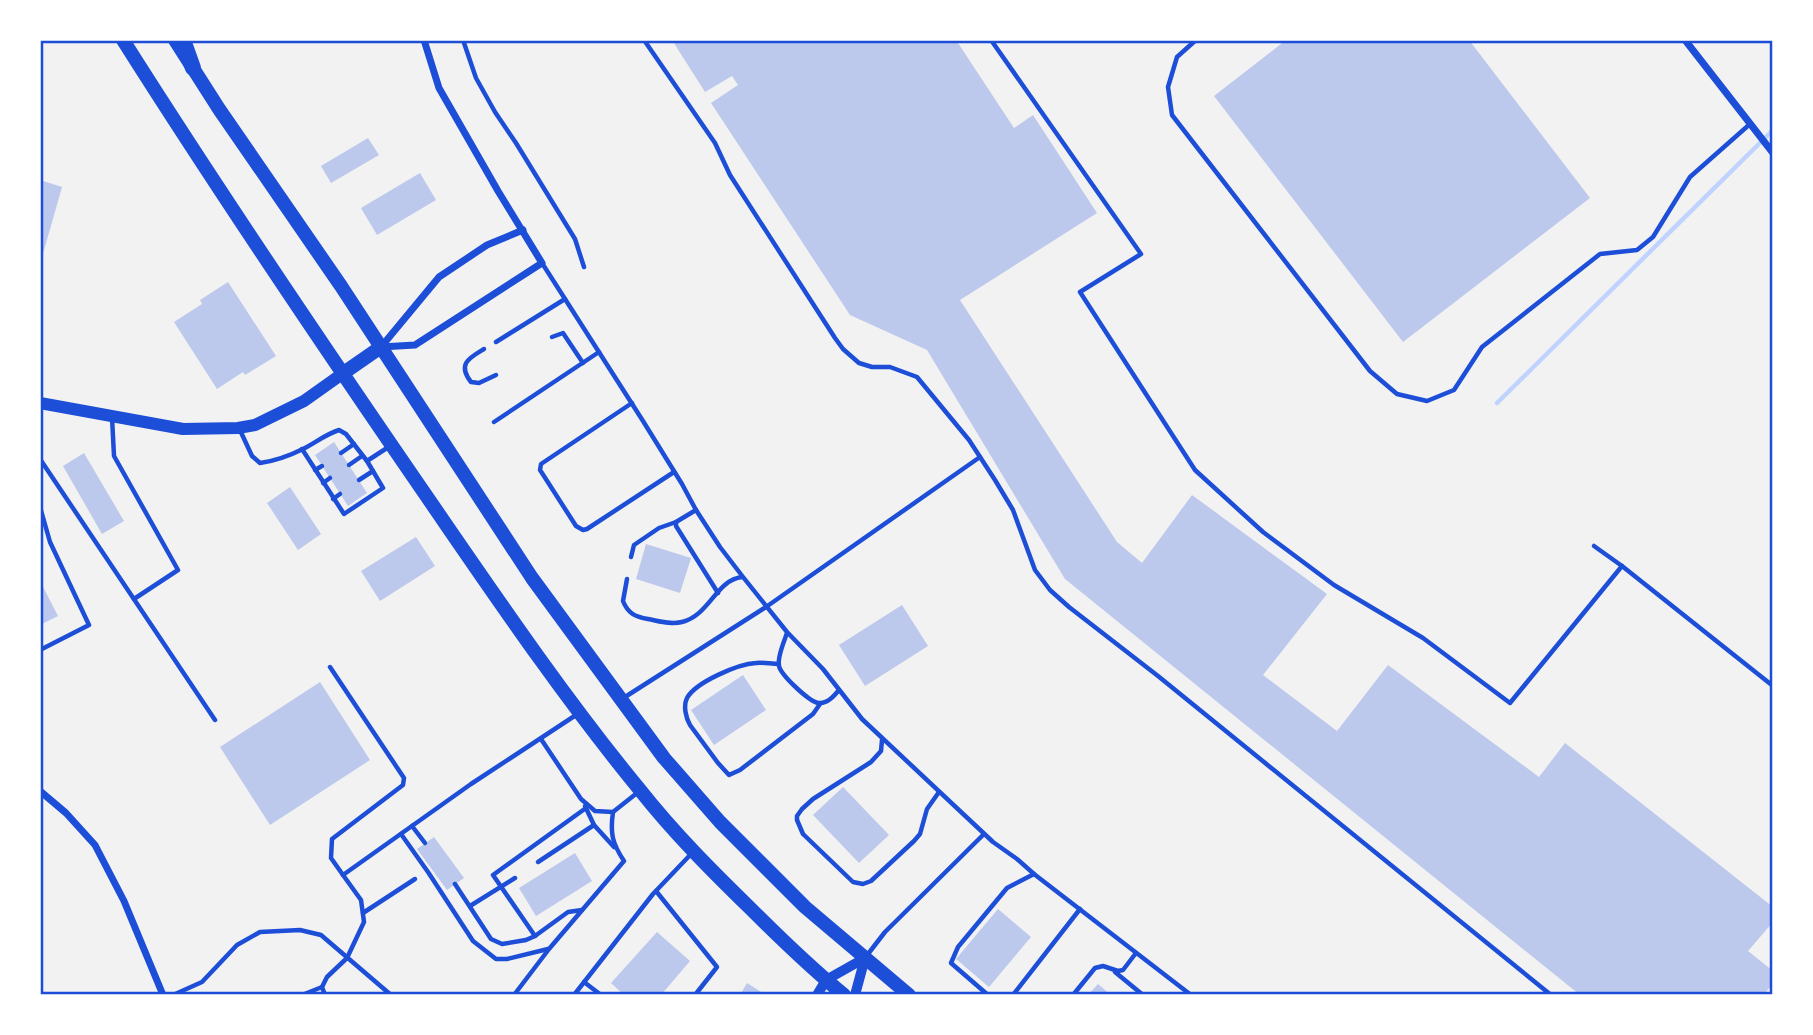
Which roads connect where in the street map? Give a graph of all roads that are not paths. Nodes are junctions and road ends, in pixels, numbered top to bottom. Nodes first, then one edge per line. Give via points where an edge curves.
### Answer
1 (123, 40) edge
2 (175, 40) edge
3 (183, 40) edge
4 (424, 40) edge
5 (463, 40) edge
6 (644, 40) edge
7 (991, 40) edge
8 (1196, 40) edge
9 (1685, 40) edge
10 (193, 68) junction
11 (1750, 124) junction
12 (1773, 153) edge
13 (523, 230) junction
14 (542, 263) junction
15 (584, 267) dead end
16 (565, 299) junction
17 (552, 337) dead end
18 (496, 342) dead end
19 (381, 347) junction
20 (484, 349) dead end
21 (600, 352) junction
22 (583, 363) junction
23 (342, 374) junction
24 (496, 375) dead end
25 (40, 403) edge
26 (632, 403) junction
27 (111, 417) junction
28 (494, 422) dead end
29 (238, 428) junction
30 (354, 444) junction
31 (391, 444) junction
32 (302, 449) junction
33 (341, 453) dead end
34 (362, 456) junction
35 (980, 456) junction
36 (40, 459) edge
37 (367, 461) junction
38 (349, 465) dead end
39 (322, 466) dead end
40 (315, 470) junction
41 (373, 471) junction
42 (674, 472) junction
43 (330, 478) dead end
44 (359, 480) dead end
45 (323, 483) junction
46 (340, 494) dead end
47 (333, 499) junction
48 (40, 507) edge
49 (696, 510) junction
50 (676, 522) junction
51 (1594, 547) dead end
52 (631, 557) dead end
53 (1622, 566) junction
54 (743, 577) junction
55 (627, 579) dead end
56 (718, 593) junction
57 (134, 599) junction
58 (766, 607) junction
59 (787, 632) junction
60 (40, 650) edge
61 (779, 664) junction
62 (330, 667) dead end
63 (1773, 685) edge
64 (839, 690) junction
65 (621, 699) junction
66 (820, 704) junction
67 (580, 713) junction
68 (215, 720) dead end
69 (541, 739) junction
70 (882, 739) junction
71 (40, 791) edge
72 (640, 791) junction
73 (939, 792) junction
74 (581, 799) junction
75 (586, 808) junction
76 (613, 812) junction
77 (594, 825) junction
78 (412, 826) junction
79 (401, 834) junction
80 (984, 834) junction
81 (425, 843) dead end
82 (615, 848) junction
83 (693, 852) junction
84 (538, 862) dead end
85 (1034, 874) junction
86 (343, 875) junction
87 (515, 878) dead end
88 (415, 879) dead end
89 (455, 884) dead end
90 (501, 887) junction
91 (656, 891) junction
92 (470, 906) junction
93 (1080, 909) junction
94 (583, 910) junction
95 (363, 913) junction
96 (535, 936) junction
97 (549, 949) junction
98 (1136, 953) junction
99 (348, 958) junction
100 (865, 958) junction
101 (1114, 971) junction
102 (826, 980) junction
103 (584, 982) junction
104 (322, 987) junction
105 (163, 995) edge
106 (173, 995) edge
107 (302, 995) edge
108 (325, 995) edge
109 (391, 995) edge
110 (514, 995) edge
111 (574, 995) edge
112 (601, 995) edge
113 (695, 995) edge
114 (817, 995) edge
115 (844, 995) edge
116 (855, 995) edge
117 (909, 995) edge
118 (988, 995) edge
119 (1013, 995) edge
120 (1073, 995) edge
121 (1143, 995) edge
122 (1191, 995) edge
123 (1551, 995) edge

1 - 23 main road
2 - 10 main road
3 - 10 highway
4 - 13 street via 439,88
5 - 15 lane via 476,78 575,239
6 - 35 lane via 716,143 736,184 843,349 872,368 890,368 917,377
7 - 53 lane via 1141,254 1080,292 1195,470 1263,533 1334,585 1423,638 1510,704
8 - 11 lane via 1177,57 1168,87 1172,115 1370,371 1397,394 1427,401 1454,390 1482,346 1600,254 1637,250 1653,237 1690,177
9 - 11 street
10 - 19 main road
11 - 12 street
13 - 14 street
13 - 19 street via 487,245 439,277
14 - 16 lane
14 - 19 street via 415,345
16 - 18 lane
16 - 21 lane
17 - 22 lane via 563,333
19 - 23 main road
19 - 65 main road via 532,578
20 - 24 lane via 468,359 466,376 479,383
21 - 22 lane
21 - 26 lane
22 - 28 lane
23 - 29 main road via 304,401 255,425
23 - 31 main road
25 - 27 main road
26 - 42 lane
26 - 42 lane via 541,464 540,470 583,530
27 - 29 main road via 183,429
27 - 57 lane via 114,456 178,570
29 - 32 lane via 260,463
30 - 32 lane via 339,430
30 - 33 lane
30 - 34 lane
31 - 37 lane
31 - 67 main road
32 - 40 lane
34 - 37 lane
34 - 38 lane
35 - 58 lane
35 - 123 lane via 1013,510 1035,570 1050,590
36 - 57 lane
37 - 41 lane
39 - 40 lane
40 - 45 lane
41 - 44 lane
41 - 47 lane via 383,488 344,514
42 - 49 lane
43 - 45 lane
45 - 47 lane
46 - 47 lane
48 - 60 lane via 50,542 89,625
49 - 50 lane
49 - 54 lane
50 - 52 lane via 635,545
50 - 56 lane
51 - 53 lane
53 - 63 lane
54 - 56 lane via 730,579
54 - 58 lane
55 - 56 lane via 623,601 638,618 682,622
57 - 68 lane
58 - 59 lane
58 - 65 lane
59 - 61 lane
59 - 64 lane
61 - 66 lane via 783,675
61 - 66 lane via 755,663 732,669 709,680 687,699 690,725 729,775 813,714
62 - 86 lane via 404,778 402,785 332,839 331,858
64 - 66 lane
64 - 70 lane
65 - 100 main road via 720,822 805,907
67 - 69 lane
67 - 72 main road
69 - 74 lane
69 - 78 lane
70 - 73 lane
70 - 73 lane via 877,757 813,799 797,816 803,834 853,882 871,881 914,841
71 - 105 street via 95,845
72 - 76 lane
72 - 83 main road
73 - 80 lane
74 - 75 lane
74 - 76 lane via 595,811
75 - 77 lane
75 - 90 lane via 493,875
76 - 82 lane
77 - 82 lane
77 - 84 lane
78 - 79 lane
78 - 81 lane
79 - 86 lane
79 - 97 lane via 473,941 496,959
80 - 85 lane
80 - 100 lane via 885,932
82 - 94 lane via 624,861
83 - 91 lane
83 - 102 main road
85 - 93 lane
85 - 118 lane via 1007,888 958,947 951,963
86 - 95 lane via 361,900
87 - 90 lane
88 - 95 lane
89 - 92 lane
90 - 92 lane
90 - 96 lane
91 - 103 lane
91 - 113 lane via 717,967
92 - 96 lane via 491,940 502,944
93 - 98 lane
93 - 119 lane
94 - 96 lane via 568,912
94 - 97 lane
95 - 99 lane via 364,922
97 - 110 lane
98 - 101 lane via 1123,970
98 - 122 lane
99 - 104 lane
99 - 106 lane via 321,935 300,930 260,932 237,945 202,982
99 - 109 lane
100 - 102 street
100 - 116 street
100 - 117 main road
101 - 120 lane via 1103,965 1095,968
101 - 121 lane
102 - 114 street
102 - 115 main road
103 - 111 lane
103 - 112 lane
104 - 107 lane
104 - 108 lane

